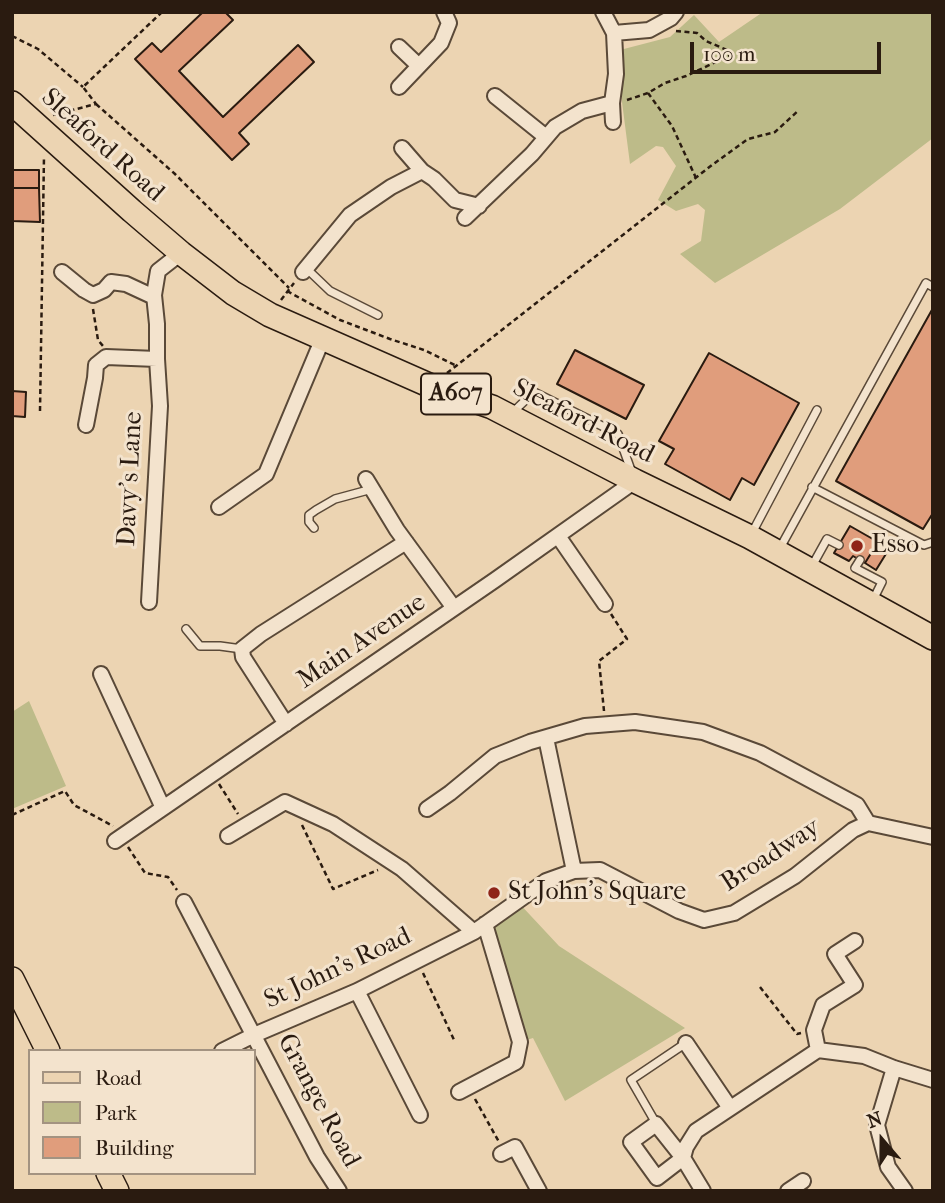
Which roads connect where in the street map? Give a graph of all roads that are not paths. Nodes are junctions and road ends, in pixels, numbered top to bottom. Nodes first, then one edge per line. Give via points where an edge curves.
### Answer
1 (444, 12) edge
2 (603, 12) edge
3 (676, 12) edge
4 (614, 33) junction
5 (399, 47) dead end
6 (419, 66) junction
7 (399, 86) dead end
8 (495, 96) dead end
9 (617, 102) junction
10 (12, 103) edge
11 (613, 122) dead end
12 (546, 138) junction
13 (402, 148) dead end
14 (422, 171) junction
15 (479, 206) junction
16 (465, 218) dead end
17 (181, 253) junction
18 (304, 270) joint
19 (62, 272) dead end
20 (933, 287) edge
21 (154, 297) junction
22 (378, 315) dead end
23 (323, 338) junction
24 (157, 359) junction
25 (817, 410) dead end
26 (509, 416) junction
27 (86, 425) dead end
28 (635, 481) junction
29 (369, 484) joint
30 (813, 486) junction
31 (219, 507) dead end
32 (314, 528) dead end
33 (558, 536) junction
34 (750, 537) junction
35 (406, 542) junction
36 (933, 542) edge
37 (839, 545) dead end
38 (778, 552) junction
39 (860, 560) dead end
40 (810, 570) junction
41 (149, 602) dead end
42 (605, 604) road end
43 (871, 604) junction
44 (454, 608) junction
45 (186, 629) dead end
46 (933, 638) edge
47 (242, 649) junction
48 (102, 674) dead end
49 (286, 724) junction
50 (546, 738) junction
51 (163, 808) junction
52 (427, 809) dead end
53 (869, 823) junction
54 (228, 836) dead end
55 (121, 837) road end
56 (933, 838) edge
57 (574, 871) junction
58 (184, 902) road end
59 (480, 928) junction
60 (855, 941) dead end
61 (12, 979) edge
62 (357, 991) junction
63 (254, 1035) junction
64 (686, 1043) joint
65 (47, 1049) edge
66 (226, 1049) edge
67 (818, 1050) junction
68 (894, 1068) junction
69 (933, 1080) edge
70 (464, 1089) road end
71 (730, 1108) junction
72 (420, 1115) dead end
73 (657, 1125) junction
74 (503, 1154) road end
75 (683, 1158) junction
76 (104, 1175) edge
77 (803, 1181) dead end
78 (117, 1191) edge
79 (339, 1191) edge
80 (539, 1191) edge
81 (703, 1191) edge
82 (788, 1191) edge
83 (905, 1191) edge

1 - 6 street via 449,23 441,43
2 - 4 street
3 - 4 street via 649,30
4 - 9 street
5 - 6 street
6 - 7 street
8 - 12 street
9 - 11 street
9 - 12 street via 582,111
10 - 17 main road, Sleaford Road / A607
12 - 15 street
13 - 14 street
14 - 15 street via 455,200
14 - 18 street via 350,215
15 - 16 street
17 - 21 street, Davy's Lane via 158,271
17 - 23 main road, Sleaford Road / A607 via 233,293
18 - 22 lane via 330,290
19 - 21 street via 92,294 111,282
20 - 30 lane via 926,283
21 - 24 street, Davy's Lane
23 - 26 main road, Sleaford Road / A607
23 - 31 street via 265,474
24 - 27 street, Davy's Lane via 106,357 96,365
24 - 41 street, Davy's Lane via 160,406
25 - 34 lane
26 - 28 main road, Sleaford Road / A607
26 - 28 lane via 534,392 618,434
28 - 33 street, Main Avenue
28 - 34 main road, Sleaford Road / A607
29 - 32 lane via 309,515
29 - 35 street
30 - 36 lane via 924,545
30 - 38 lane
33 - 42 street
33 - 44 street, Main Avenue
34 - 38 main road, Sleaford Road / A607
35 - 44 street
35 - 47 street
37 - 40 lane via 827,539
38 - 40 main road, Sleaford Road / A607
39 - 43 lane via 855,568 882,582
40 - 43 main road, Sleaford Road / A607
43 - 46 main road, Sleaford Road / A607
44 - 49 street, Main Avenue
45 - 47 lane via 200,646
47 - 49 street
48 - 51 street
49 - 51 street, Main Avenue
50 - 52 street via 495,756
50 - 53 street via 585,726 635,722 703,732 760,753 856,805
50 - 57 street
51 - 55 street, Main Avenue
53 - 56 street
53 - 57 street, Broadway via 734,913 704,920 600,870
54 - 59 street via 285,802 333,824 394,863
57 - 59 street, Broadway via 546,880
58 - 63 street, Grange Road
59 - 62 street, St John's Road
59 - 70 street via 520,1042 516,1062
60 - 67 street via 835,954 859,992 823,1006 814,1030
61 - 65 main road
62 - 63 street, St John's Road
62 - 72 street
63 - 66 street, St John's Road
63 - 79 street, Grange Road
64 - 71 street
64 - 73 lane via 631,1080
67 - 68 street via 864,1056
67 - 71 street
68 - 69 street
68 - 83 street via 877,1125 888,1167
71 - 75 street via 696,1131
73 - 75 street
73 - 75 street via 631,1142 657,1178
74 - 80 street via 515,1147
75 - 81 street
76 - 78 main road
77 - 82 street

